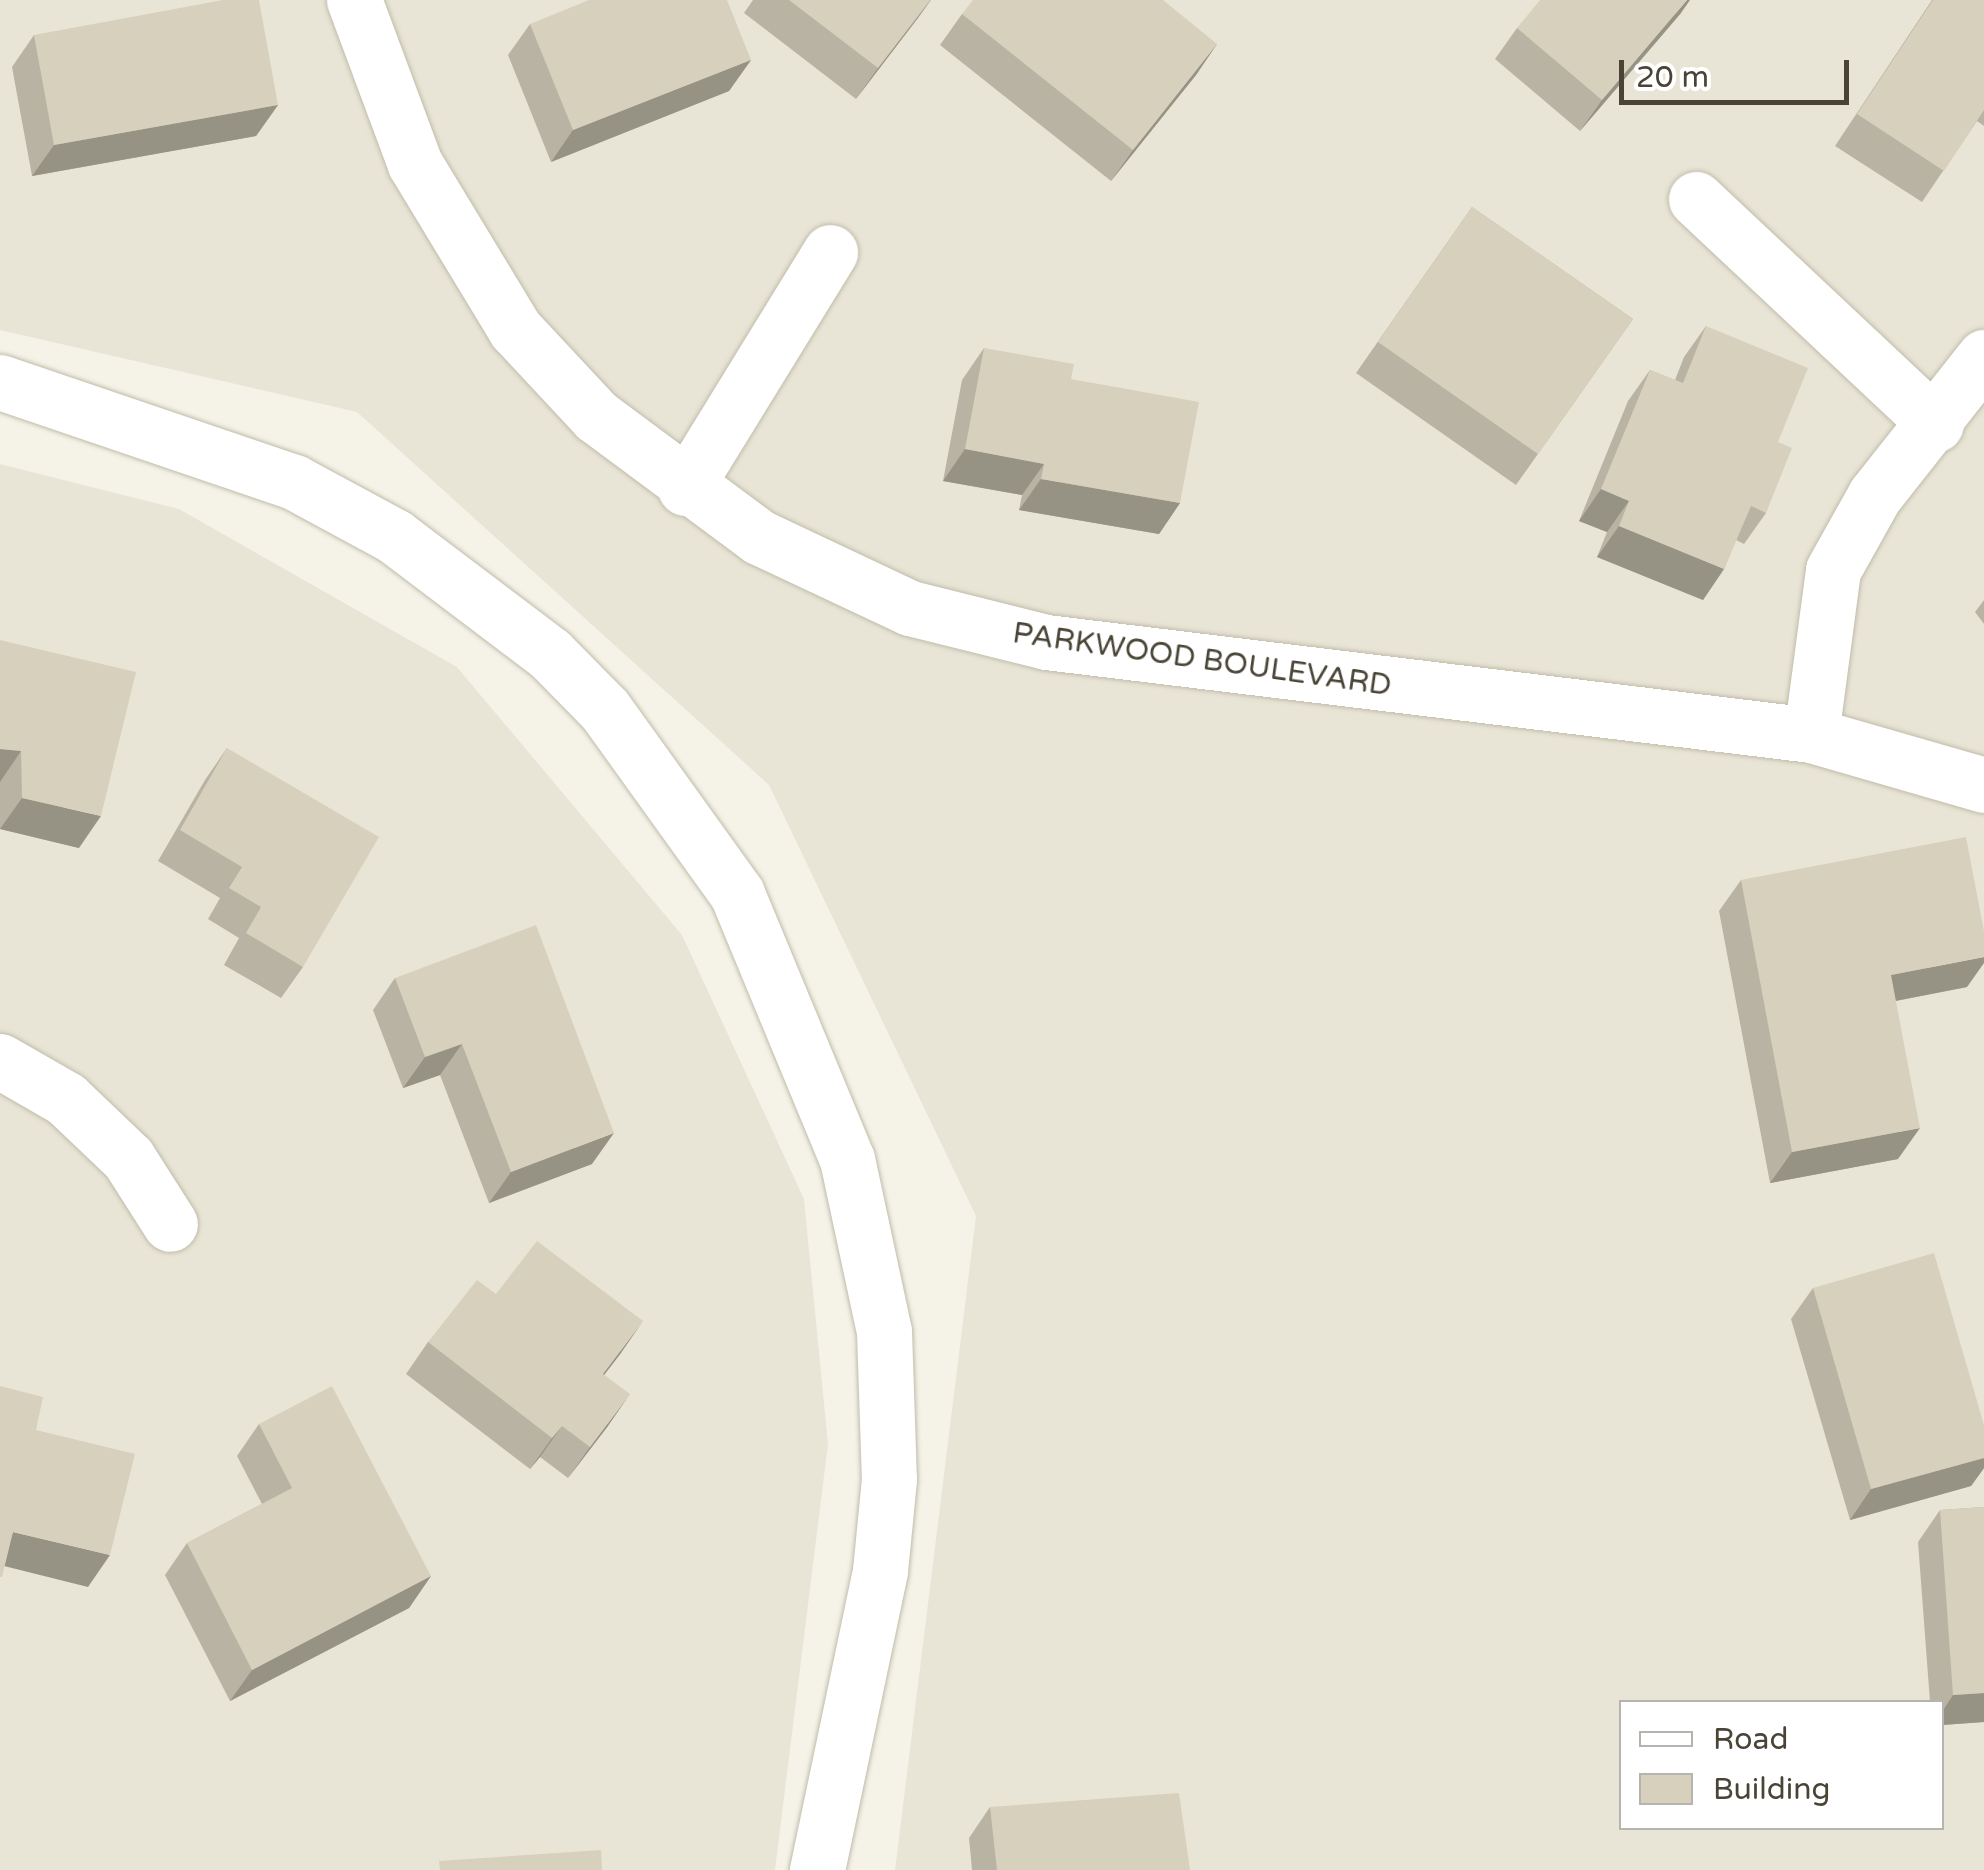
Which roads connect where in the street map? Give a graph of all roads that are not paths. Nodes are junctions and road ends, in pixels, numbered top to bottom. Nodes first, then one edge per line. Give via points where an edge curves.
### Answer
1 (354, 0) edge
2 (1696, 199) dead end
3 (830, 252) dead end
4 (1984, 357) edge
5 (0, 382) edge
6 (1936, 424) junction
7 (685, 488) junction
8 (1811, 735) junction
9 (1984, 785) edge
10 (0, 1061) edge
11 (170, 1224) dead end
12 (816, 1870) edge

1 - 7 street, PARKWOOD BOULEVARD via 415,164 514,328 596,416
2 - 6 street
3 - 7 street
4 - 6 street
5 - 12 street via 294,482 394,536 550,654 605,710 737,894 847,1159 884,1331 889,1479 880,1571
6 - 8 street via 1875,494 1834,570
7 - 8 street, PARKWOOD BOULEVARD via 759,538 910,608 1046,642
8 - 9 street, PARKWOOD BOULEVARD
10 - 11 street via 66,1099 128,1158

